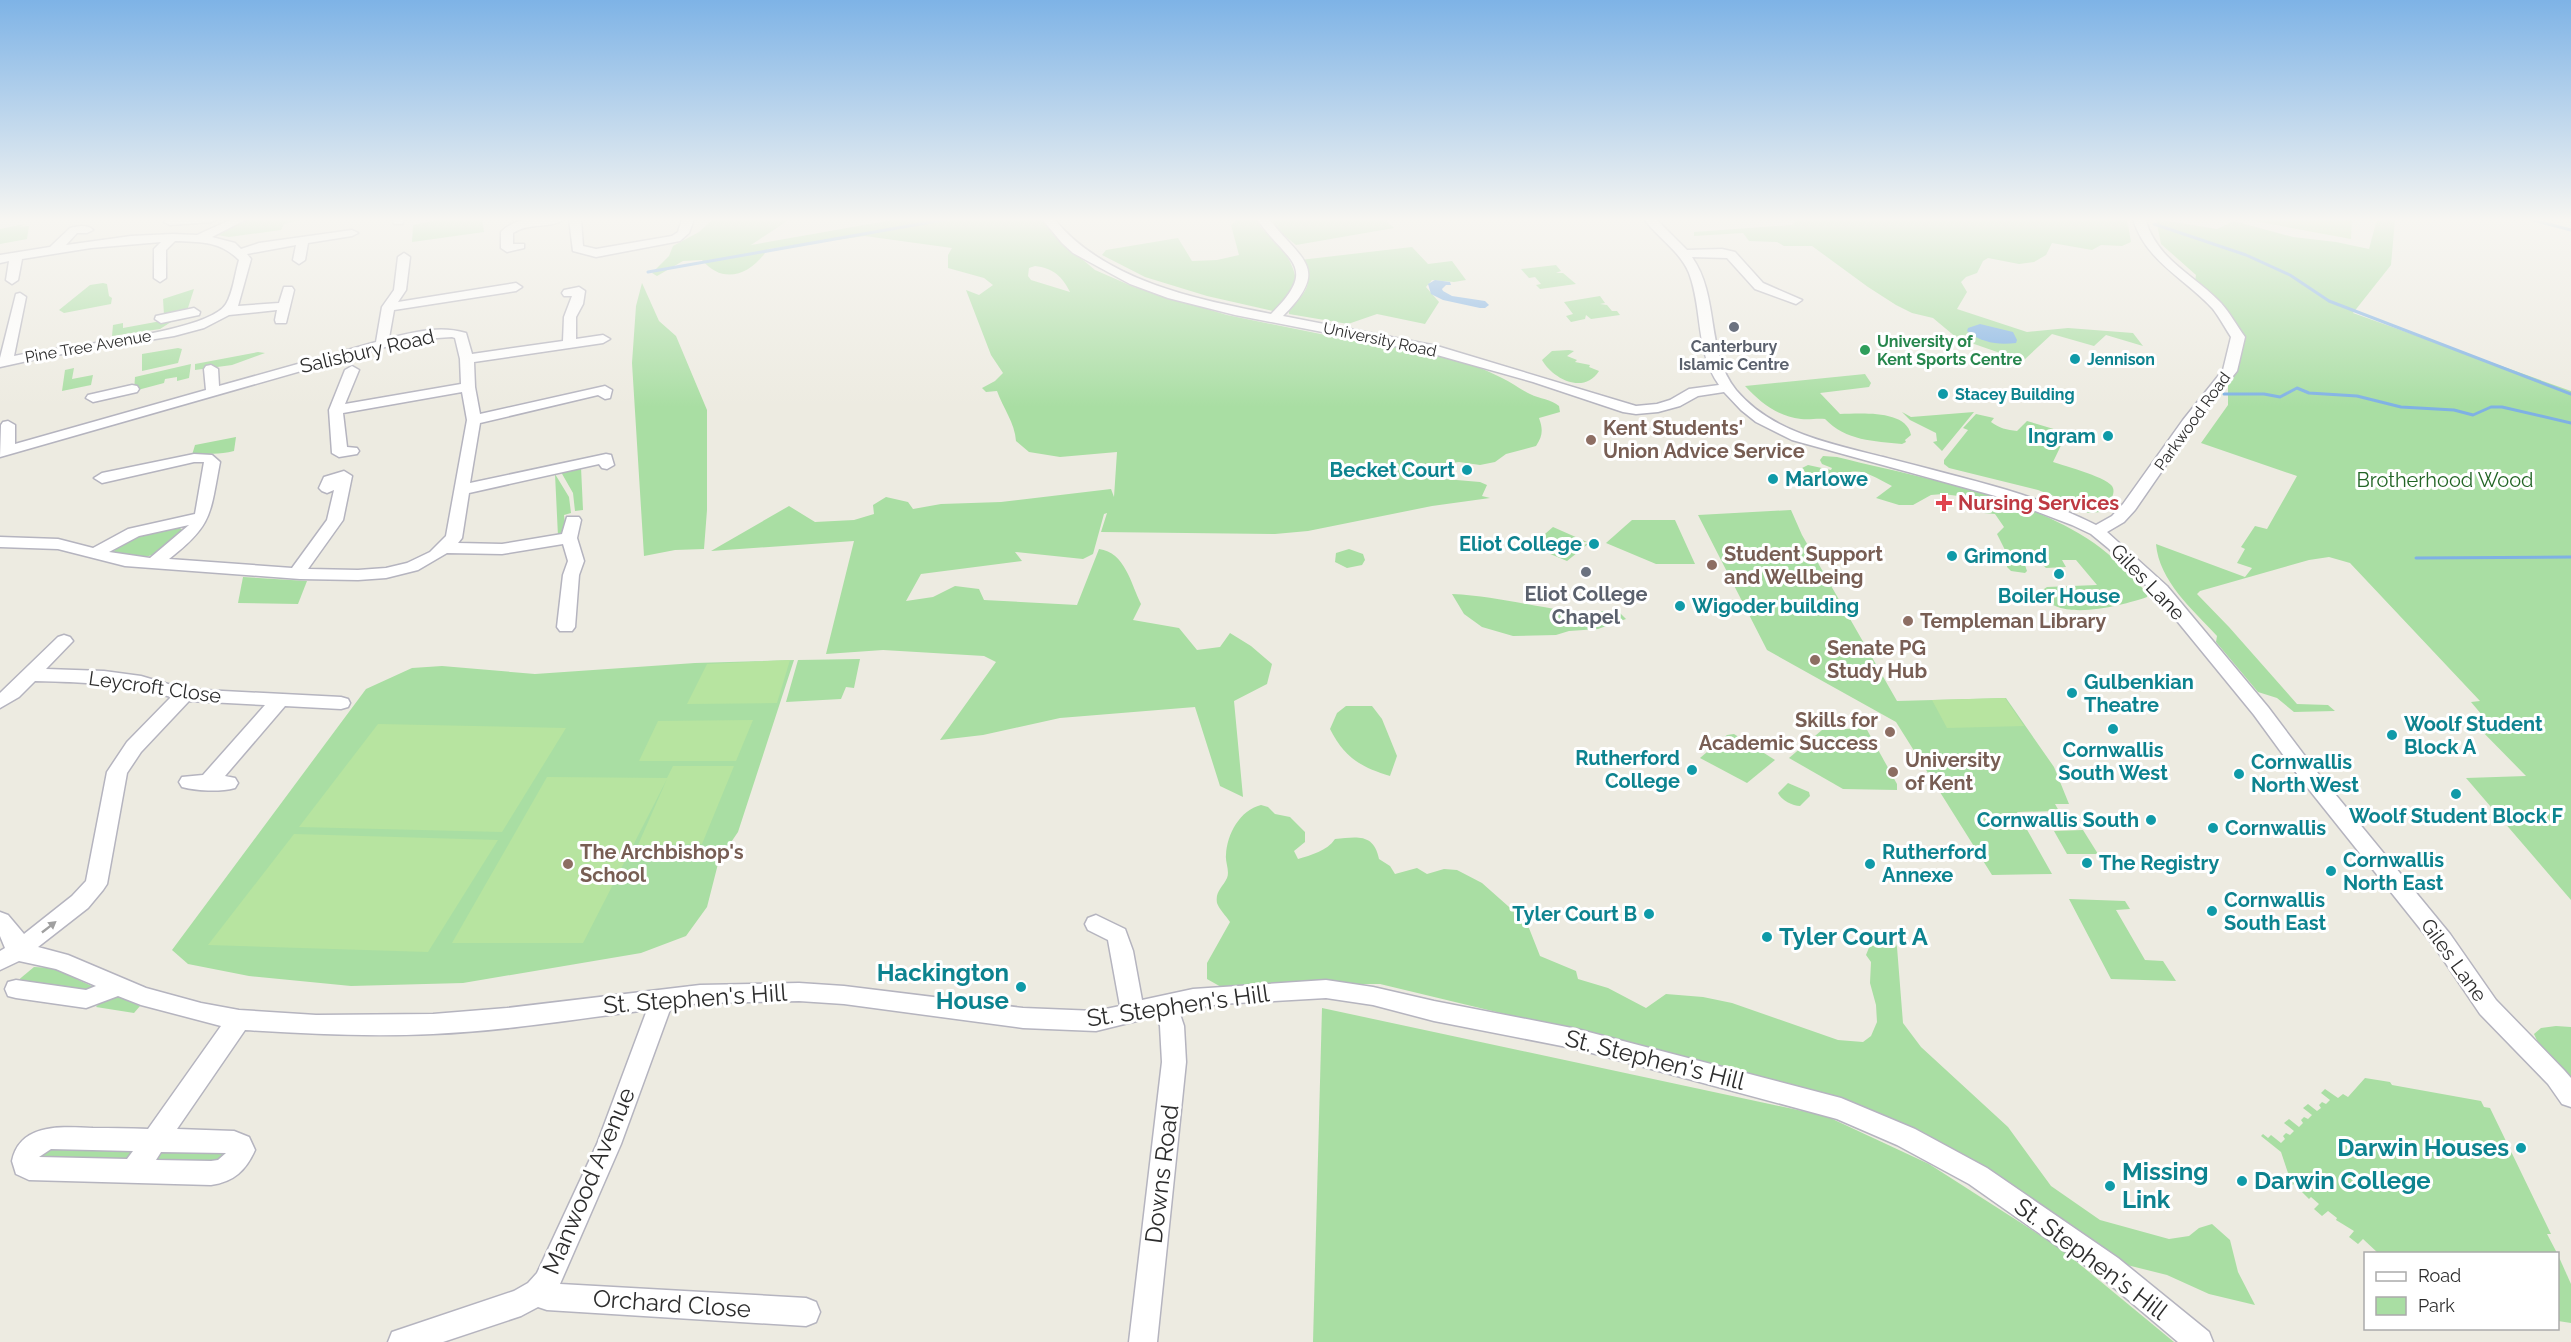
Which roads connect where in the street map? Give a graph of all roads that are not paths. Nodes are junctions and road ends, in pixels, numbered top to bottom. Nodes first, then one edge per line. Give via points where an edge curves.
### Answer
1 (240, 282) edge
2 (401, 282) edge
3 (1136, 282) edge
4 (1303, 282) edge
5 (1698, 282) edge
6 (1755, 282) edge
7 (2190, 282) edge
8 (516, 288) dead end
9 (288, 290) dead end
10 (568, 293) dead end
11 (20, 297) dead end
12 (1796, 300) dead end
13 (284, 306) junction
14 (388, 307) junction
15 (228, 311) junction
16 (194, 312) dead end
17 (178, 315) junction
18 (1274, 318) junction
19 (161, 319) dead end
20 (281, 320) dead end
21 (16, 321) junction
22 (0, 324) edge
23 (177, 330) junction
24 (603, 339) dead end
25 (382, 344) junction
26 (569, 344) junction
27 (467, 359) junction
28 (3, 362) edge
29 (211, 369) dead end
30 (352, 370) dead end
31 (468, 387) junction
32 (1726, 387) junction
33 (132, 390) dead end
34 (213, 392) junction
35 (113, 394) junction
36 (606, 395) dead end
37 (93, 398) dead end
38 (336, 410) junction
39 (474, 420) junction
40 (112, 421) junction
41 (9, 425) edge
42 (352, 451) dead end
43 (4, 452) edge
44 (607, 465) dead end
45 (102, 478) dead end
46 (327, 488) dead end
47 (461, 490) junction
48 (202, 517) junction
49 (573, 520) dead end
50 (2097, 531) junction
51 (568, 538) junction
52 (0, 542) edge
53 (446, 548) junction
54 (94, 554) junction
55 (154, 563) junction
56 (298, 572) junction
57 (566, 627) dead end
58 (64, 641) dead end
59 (31, 675) junction
60 (184, 695) junction
61 (279, 701) junction
62 (0, 702) edge
63 (341, 703) dead end
64 (209, 782) dead end
65 (0, 921) edge
66 (1096, 924) dead end
67 (9, 956) edge
68 (116, 986) junction
69 (16, 989) dead end
70 (663, 999) junction
71 (1166, 1006) junction
72 (1133, 1014) junction
73 (239, 1020) junction
74 (2571, 1096) edge
75 (155, 1139) junction
76 (134, 1170) junction
77 (538, 1292) junction
78 (806, 1312) dead end
79 (402, 1342) edge
80 (1143, 1342) edge
81 (2199, 1342) edge

1 - 15 street
2 - 14 street via 400,291
3 - 18 street, University Road via 1197,302
4 - 18 street via 1302,288
5 - 32 street, Giles Lane via 1707,342
6 - 12 street
7 - 50 street, Parkwood Road via 2217,306 2238,337 2230,371 2129,507
8 - 14 street
9 - 13 street
10 - 26 street via 579,291 570,317
11 - 21 street
13 - 15 street, Pine Tree Avenue
13 - 20 street
14 - 25 street
15 - 23 street, Pine Tree Avenue
16 - 17 street, Pine Tree Avenue
17 - 19 street, Pine Tree Avenue
17 - 23 street, Pine Tree Avenue
18 - 32 street, University Road via 1432,349 1517,372 1630,410 1658,408 1694,392
21 - 22 street
21 - 28 street
23 - 28 street, Pine Tree Avenue
24 - 26 street
25 - 27 street, Salisbury Road via 455,333 463,339
25 - 34 street, Salisbury Road
26 - 27 street
27 - 31 street, Salisbury Road
29 - 34 street
30 - 38 street via 350,384
31 - 38 street
31 - 39 street, Salisbury Road
32 - 50 street, Giles Lane via 1764,423 1793,436 2004,494
33 - 35 street
34 - 40 street, Salisbury Road
35 - 37 street
35 - 40 street
36 - 39 street via 605,390
38 - 42 street via 339,453
39 - 47 street, Salisbury Road
40 - 43 street, Salisbury Road
41 - 43 street, Salisbury Road
44 - 47 street via 606,458
45 - 48 street via 121,478 194,458 210,459 214,466
46 - 56 street via 329,480 344,476 334,520
47 - 53 street, Salisbury Road via 454,538
48 - 54 street via 134,532
48 - 55 street via 190,534
49 - 51 street
50 - 74 street, Giles Lane via 2161,590 2442,940 2488,1007
51 - 53 street via 502,549
51 - 57 street via 576,561
52 - 54 street via 58,544
53 - 56 street via 422,563 384,572
54 - 55 street
55 - 56 street via 221,564
58 - 59 street
59 - 60 street, Leycroft Close via 132,680
59 - 62 street
60 - 61 street, Leycroft Close
67 -> 60 street via 90,893 100,876 117,772 134,747
61 - 63 street, Leycroft Close
61 - 64 street
65 - 67 street via 14,937
66 - 72 street via 1117,935
67 - 68 street, St. Stephen's Hill via 60,961
68 - 69 street via 86,999
68 - 73 street, St. Stephen's Hill via 166,1004
70 - 72 street, St. Stephen's Hill via 700,994 799,992 1023,1018 1096,1021
70 - 73 street, St. Stephen's Hill via 507,1018 403,1025
70 - 77 street, Manwood Avenue via 609,1144 547,1282
71 - 72 street, St. Stephen's Hill
71 - 80 street, Downs Road via 1172,1026 1174,1062
71 - 81 street, St. Stephen's Hill via 1220,995 1337,990 1577,1039 1841,1109 1906,1137 1987,1182 2109,1267
73 - 75 street
75 - 76 street
75 - 76 street via 234,1142 242,1150 235,1163 217,1172
75 - 76 street via 51,1138 34,1145 23,1163 29,1168
77 - 78 street, Orchard Close via 548,1297
77 - 79 street, Manwood Avenue via 521,1302

